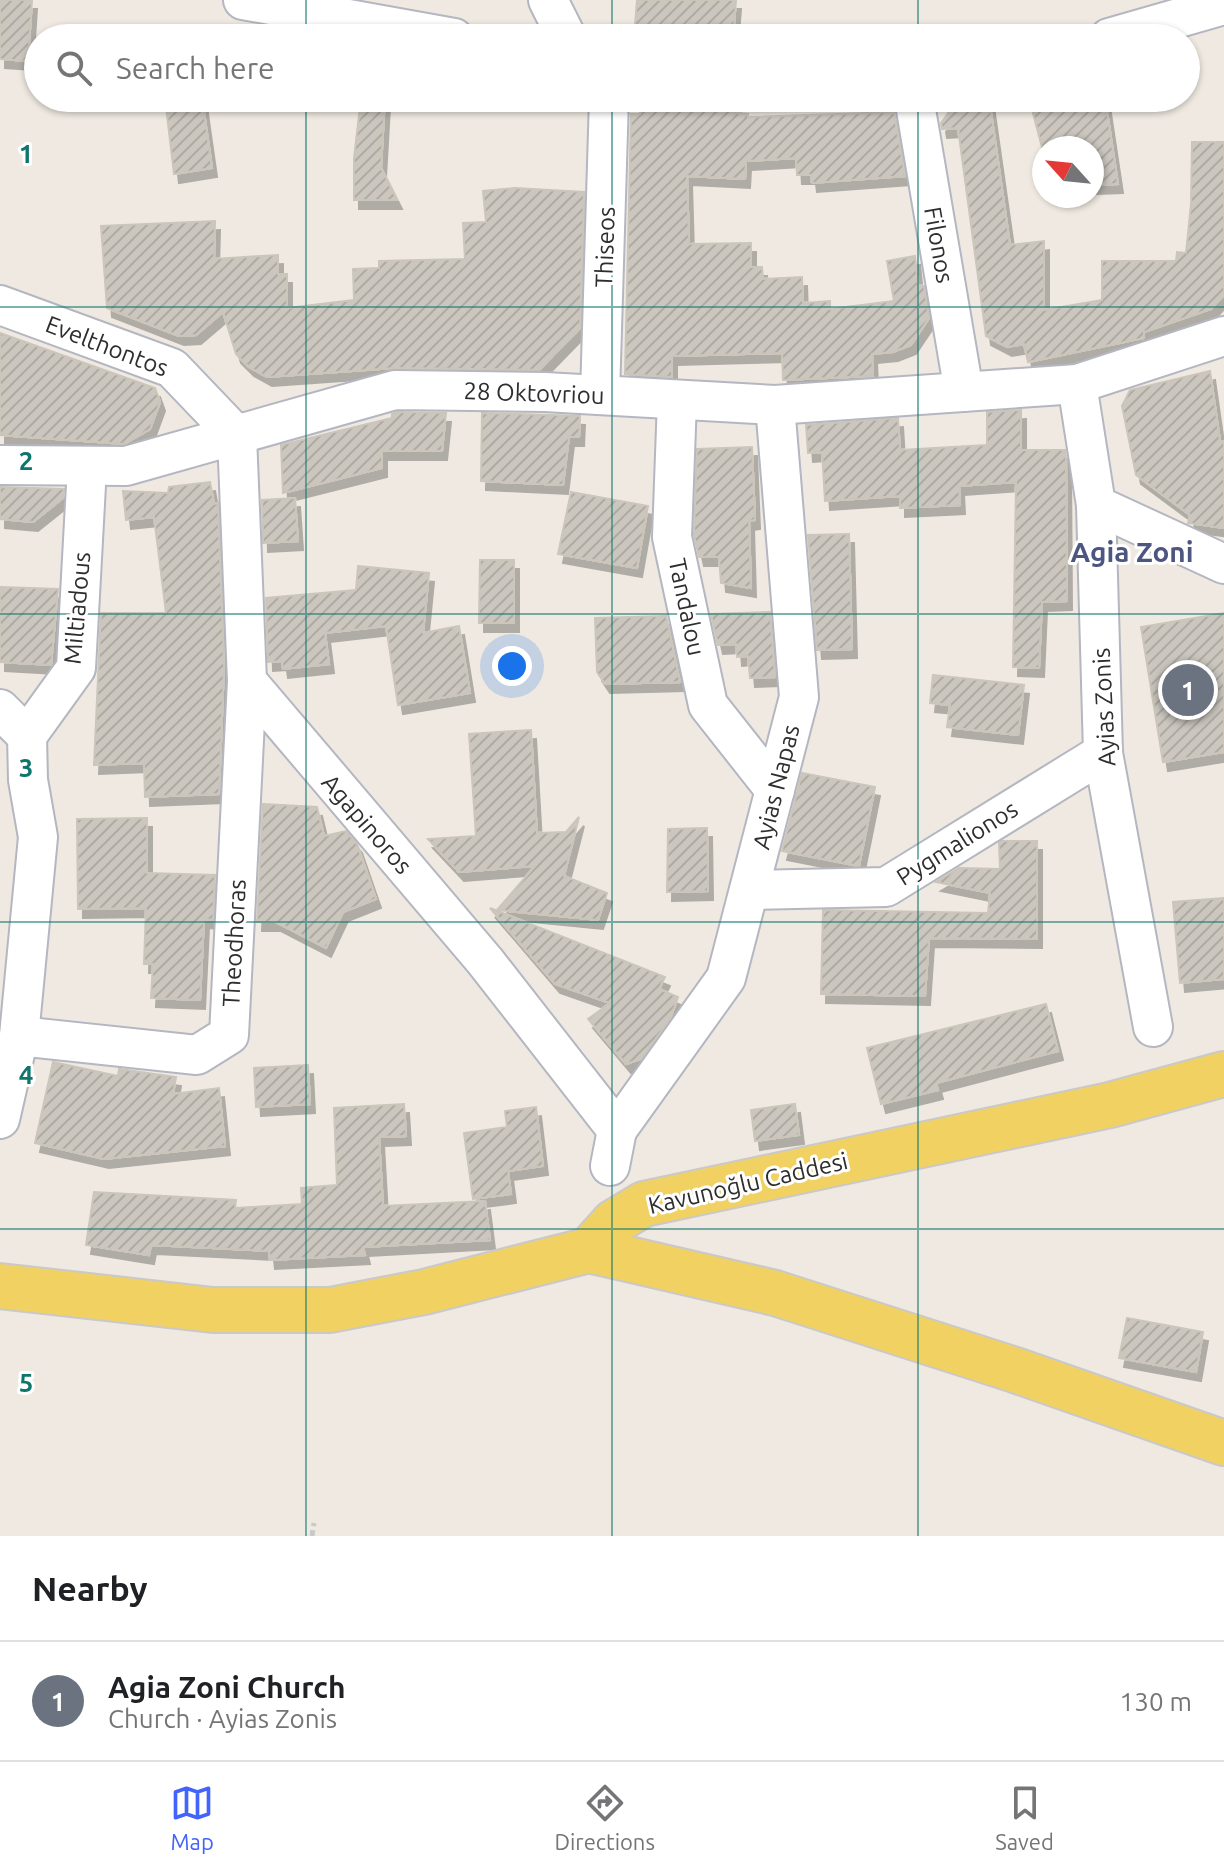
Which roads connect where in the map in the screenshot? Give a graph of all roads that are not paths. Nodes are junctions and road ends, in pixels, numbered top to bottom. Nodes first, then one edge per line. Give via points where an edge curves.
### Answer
1 (243, 0) edge
2 (548, 0) edge
3 (1224, 5) edge
4 (1130, 22) edge
5 (376, 24) edge
6 (560, 24) edge
7 (609, 112) edge
8 (916, 112) edge
9 (0, 305) edge
10 (1224, 336) edge
11 (1077, 384) junction
12 (964, 392) junction
13 (600, 395) junction
14 (677, 400) junction
15 (775, 405) junction
16 (237, 436) junction
17 (0, 465) edge
18 (87, 467) junction
19 (1096, 505) junction
20 (1224, 564) edge
21 (247, 681) junction
22 (0, 709) edge
23 (27, 736) junction
24 (1103, 753) junction
25 (14, 779) edge
26 (775, 790) junction
27 (750, 890) junction
28 (1153, 1027) dead end
29 (19, 1036) junction
30 (1224, 1074) edge
31 (0, 1119) edge
32 (614, 1148) joint
33 (589, 1250) junction
34 (0, 1286) edge
35 (1224, 1443) edge

1 - 5 street
2 - 6 street
3 - 4 street
7 - 13 street, Thiseos
8 - 12 street, Filonos
9 - 16 street, Evelthontos via 172,368
10 - 11 street, 28 Oktovriou
11 - 12 street, 28 Oktovriou
11 - 19 street, Ayias Zonis
12 - 15 street, 28 Oktovriou
13 - 14 street, 28 Oktovriou
13 - 16 street, 28 Oktovriou via 395,390
14 - 15 street, 28 Oktovriou
14 - 26 street, Tandalou via 672,537 708,705
15 - 26 street, Ayias Napas via 799,697
16 - 18 street, 28 Oktovriou via 126,466
16 - 21 street
17 - 18 street, 28 Oktovriou
18 - 23 street, Miltiadous via 76,668
19 - 20 street
19 - 24 street, Ayias Zonis
21 - 29 street, Theodhoras via 229,1035 197,1055
21 - 32 street, Agapinoros via 485,961
22 - 23 street
23 - 25 street
24 - 27 street, Pygmalionos via 886,887
24 - 28 street, Ayias Zonis
25 - 29 street via 38,837
26 - 27 street, Ayias Napas
27 - 32 street, Ayias Napas via 726,978
29 - 31 street
30 - 33 main road, Kavunoğlu Caddesi via 1110,1105 644,1204 614,1222
33 - 34 main road via 330,1310 213,1310
33 - 35 main road via 775,1293

